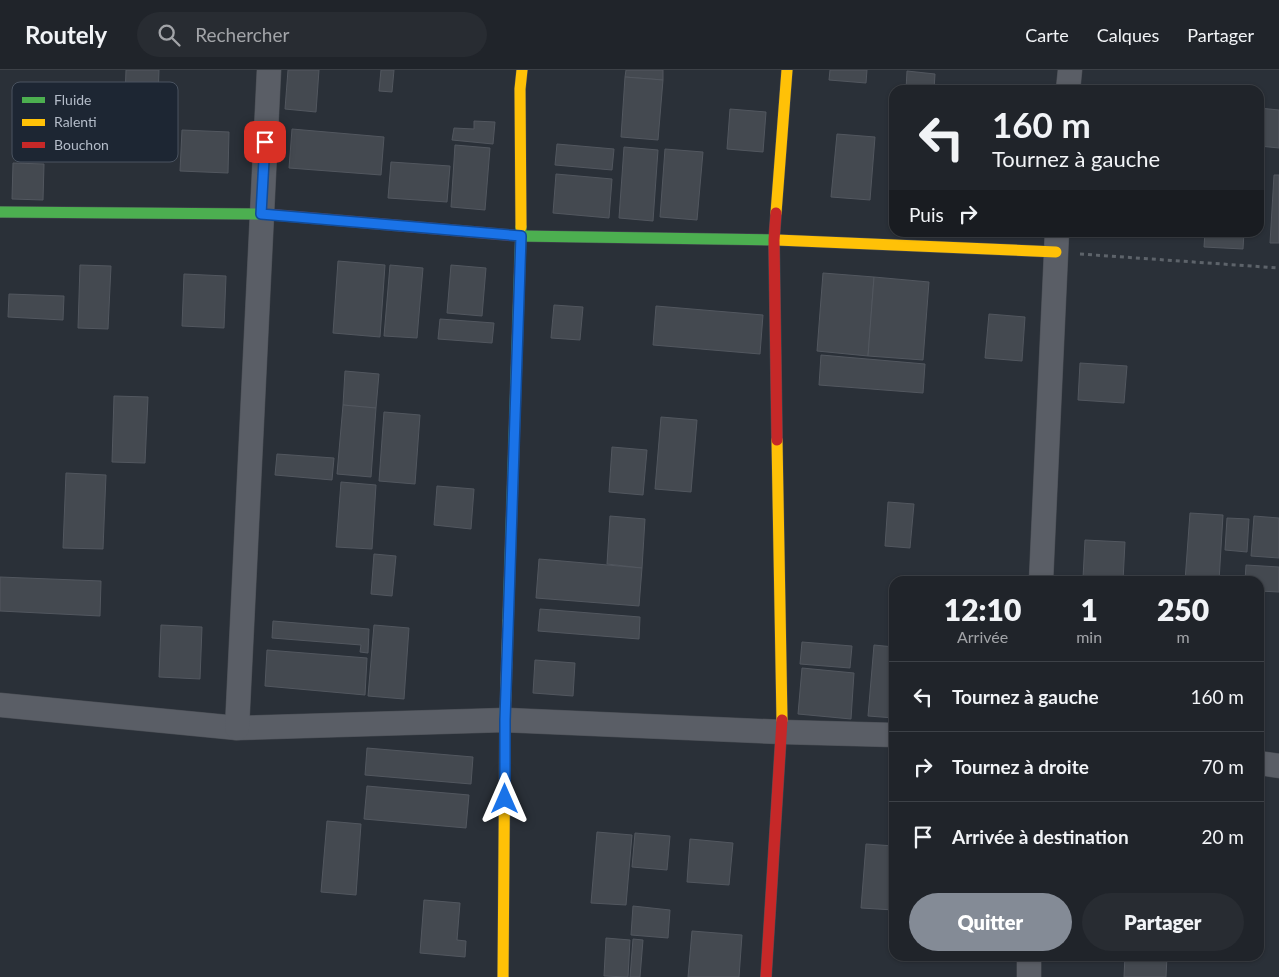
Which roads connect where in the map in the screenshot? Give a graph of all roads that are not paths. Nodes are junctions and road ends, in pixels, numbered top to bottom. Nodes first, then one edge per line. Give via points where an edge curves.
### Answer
1 (269, 70) edge
2 (522, 70) edge
3 (787, 70) edge
4 (1070, 70) edge
5 (1068, 85) edge
6 (0, 212) edge
7 (261, 214) junction
8 (521, 236) junction
9 (774, 240) junction
10 (1056, 242) edge
11 (1041, 576) edge
12 (0, 705) edge
13 (505, 720) junction
14 (237, 728) junction
15 (782, 732) junction
16 (889, 734) edge
17 (1264, 764) edge
18 (1279, 766) edge
19 (1029, 961) edge
20 (504, 977) edge
21 (766, 977) edge
22 (1028, 977) edge

1 - 7 street
2 - 8 street
3 - 9 street
4 - 5 street
6 - 7 street
7 - 8 street
7 - 14 street
8 - 9 street
8 - 13 street
9 - 10 street
9 - 15 street
10 - 11 street
12 - 14 street
13 - 14 street
13 - 15 street
13 - 20 street
15 - 16 street
15 - 21 street
17 - 18 street
19 - 22 street

